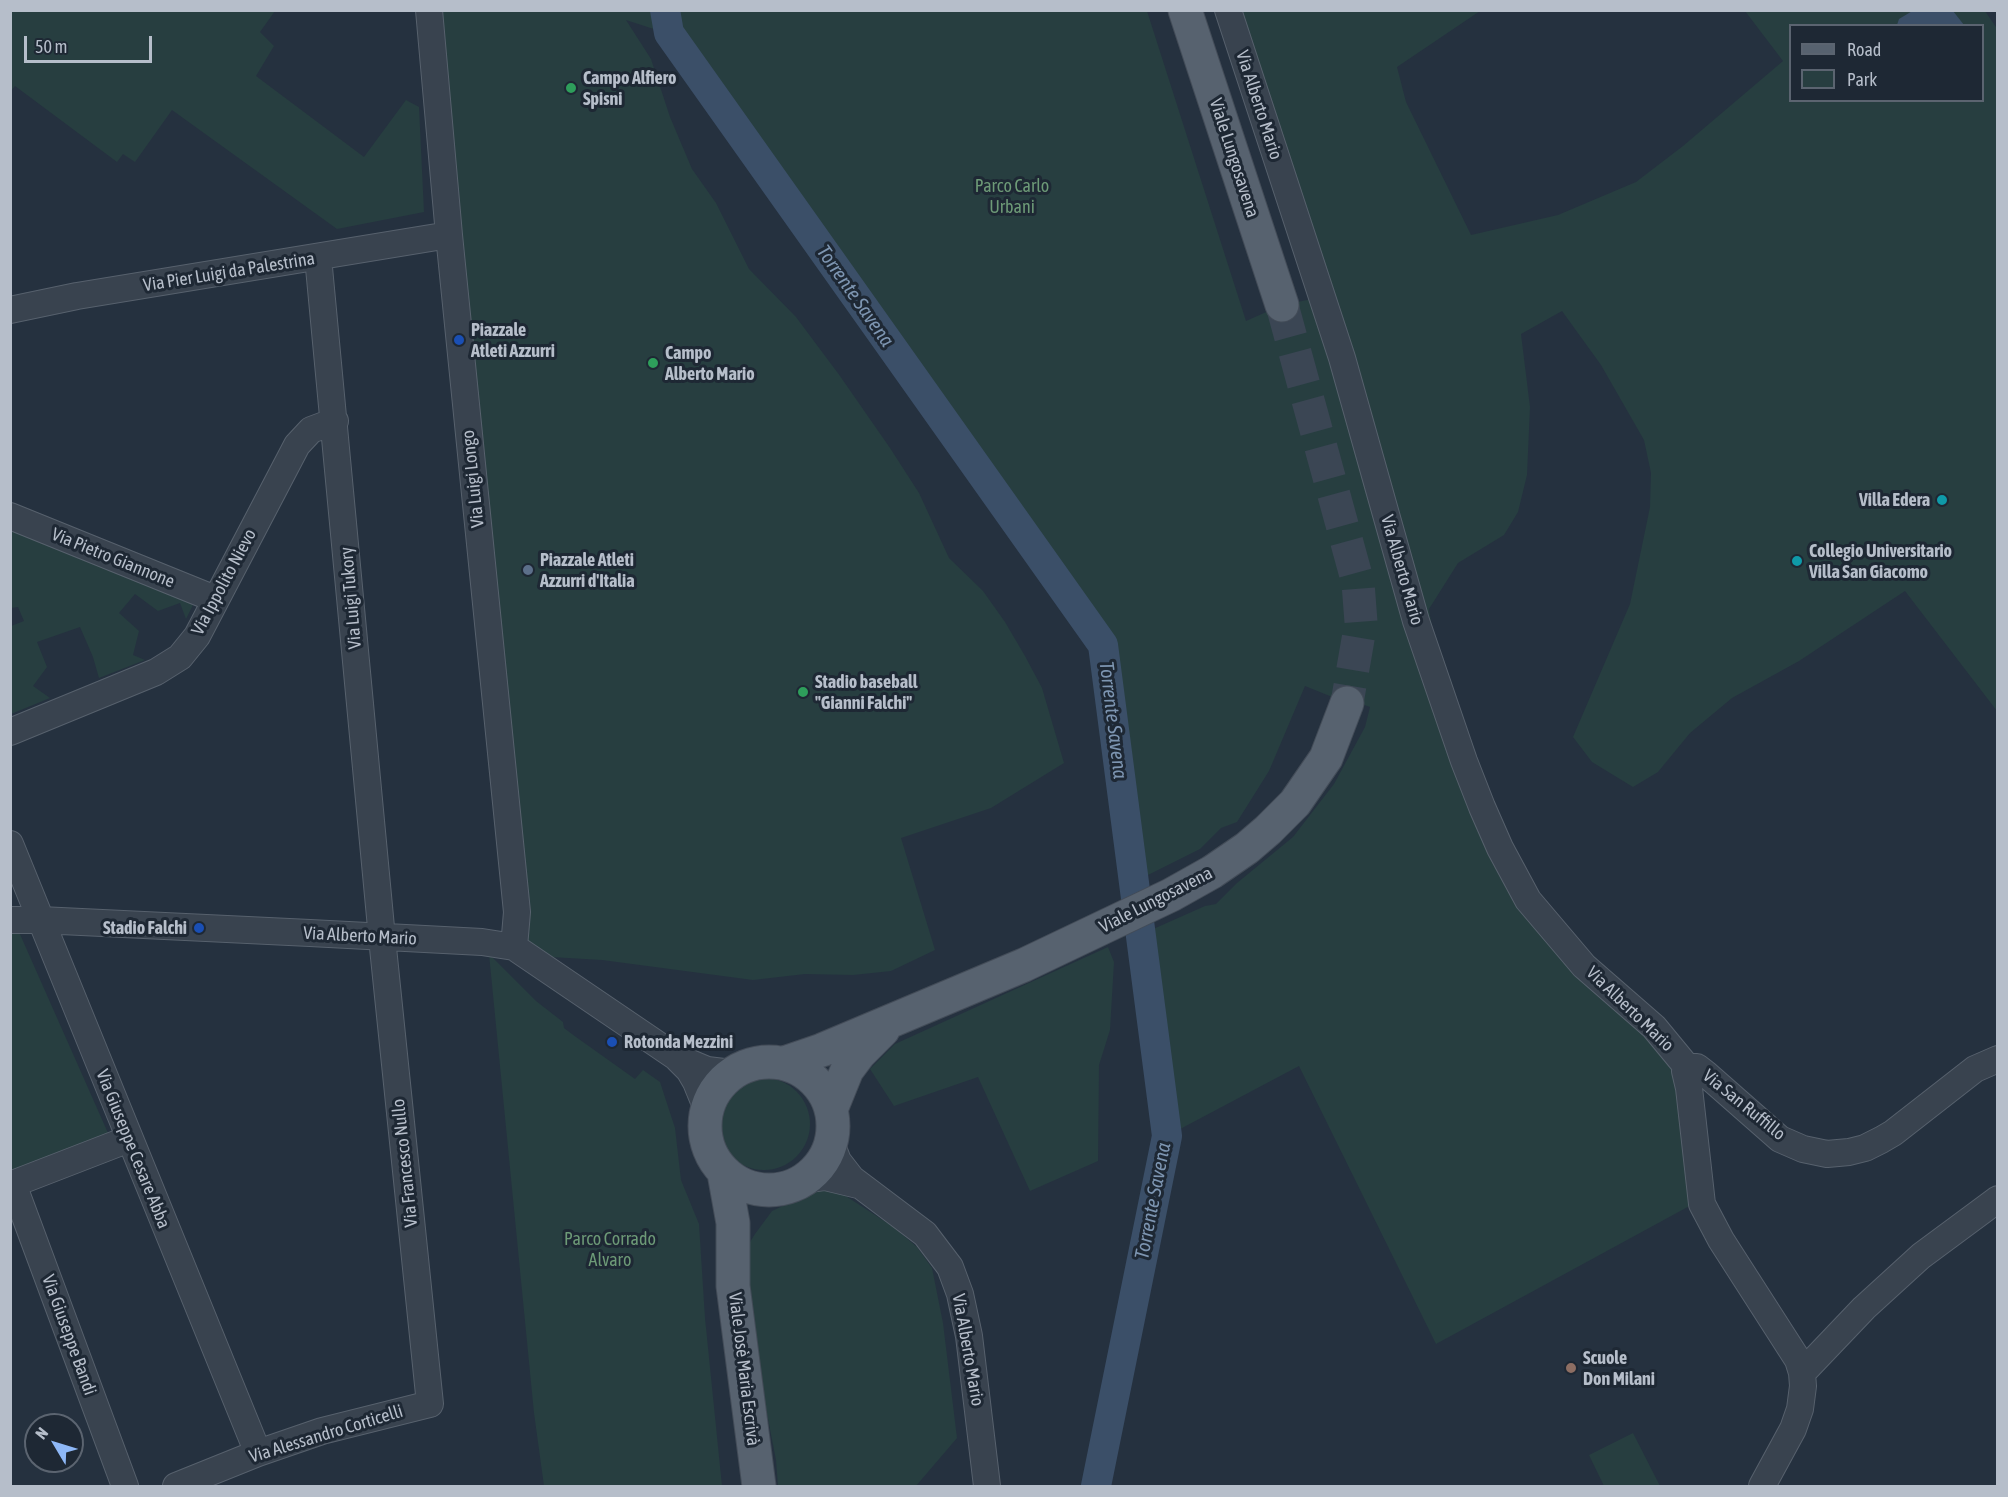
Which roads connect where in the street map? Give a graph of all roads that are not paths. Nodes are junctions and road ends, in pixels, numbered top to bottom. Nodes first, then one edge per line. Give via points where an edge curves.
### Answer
1 (429, 10) edge
2 (1185, 10) edge
3 (1228, 10) edge
4 (449, 235) junction
5 (318, 257) junction
6 (1282, 305) tunnel mouth
7 (10, 310) edge
8 (335, 421) junction
9 (10, 516) edge
10 (216, 599) junction
11 (1347, 703) tunnel mouth
12 (10, 732) edge
13 (10, 844) edge
14 (10, 920) edge
15 (40, 920) junction
16 (382, 938) junction
17 (514, 946) junction
18 (899, 1018) junction
19 (676, 1057) junction
20 (1998, 1059) edge
21 (784, 1063) junction
22 (1687, 1067) junction
23 (732, 1073) junction
24 (832, 1107) junction
25 (706, 1109) junction
26 (129, 1138) junction
27 (831, 1143) junction
28 (724, 1173) junction
29 (803, 1180) junction
30 (12, 1184) edge
31 (858, 1185) junction
32 (769, 1191) junction
33 (1998, 1199) edge
34 (733, 1252) junction
35 (1802, 1373) junction
36 (429, 1389) joint
37 (269, 1449) junction
38 (125, 1486) edge
39 (176, 1486) edge
40 (759, 1486) edge
41 (987, 1486) edge
42 (1762, 1486) edge

1 - 4 street, Via Luigi Longo
2 - 6 main road, Viale Lungosavena
3 - 22 street, Via Alberto Mario via 1342,358 1416,621 1482,807 1528,900 1584,966 1653,1027
4 - 5 street, Via Pier Luigi da Palestrina
4 - 17 street, Via Luigi Longo via 518,912
5 - 7 street, Via Pier Luigi da Palestrina
5 - 8 street, Via Luigi Tukory
8 - 10 street, Via Ippolito Nievo via 311,430 297,445
8 - 16 street, Via Luigi Tukory
9 - 10 street, Via Pietro Giannone
10 - 12 street, Via Ippolito Nievo via 197,636 180,657 156,672
11 - 18 main road, Viale Lungosavena via 1326,758 1295,803 1247,848 1171,895 1024,965
13 - 15 street, Via Giuseppe Cesare Abba
14 - 15 street, Via Alberto Mario
15 - 16 street, Via Alberto Mario
15 - 26 street, Via Giuseppe Cesare Abba
16 - 17 street, Via Alberto Mario
16 - 36 street, Via Francesco Nullo
17 - 19 street, Via Alberto Mario
18 - 21 main road, Viale Lungosavena
18 - 24 main road, Viale Lungosavena via 859,1054 847,1070
19 - 23 street, Via Alberto Mario via 707,1070
19 - 25 street, Via Alberto Mario via 696,1082
20 - 22 street, Via San Ruffillo via 1975,1069 1881,1140 1865,1148 1827,1154 1780,1139 1697,1067
21 - 23 main road via 757,1062
21 - 24 main road via 812,1078
22 - 35 street, Via San Ruffillo via 1702,1204 1798,1360
23 - 25 main road via 716,1089
24 - 27 main road
25 - 28 main road via 706,1143
26 - 30 street, Via Giuseppe Bandi
26 - 37 street, Via Giuseppe Cesare Abba
27 - 29 main road via 820,1164
27 - 31 street, Via Alberto Mario via 844,1171
28 - 32 main road via 752,1189
28 - 34 main road, Viale Josè Maria Escrivà
29 - 31 street, Via Alberto Mario via 825,1177
29 - 32 main road
30 - 38 street, Via Giuseppe Bandi
31 - 41 street, Via Alberto Mario via 925,1234 950,1267 969,1336
32 - 34 main road, Viale Josè Maria Escrivà via 748,1215
33 - 35 street via 1921,1256
34 - 40 main road, Viale Josè Maria Escrivà via 733,1286
35 - 42 street, Via San Ruffillo via 1800,1409 1793,1429
36 - 37 street, Via Alessandro Corticelli via 430,1404 322,1431
37 - 39 street, Via Alessandro Corticelli

